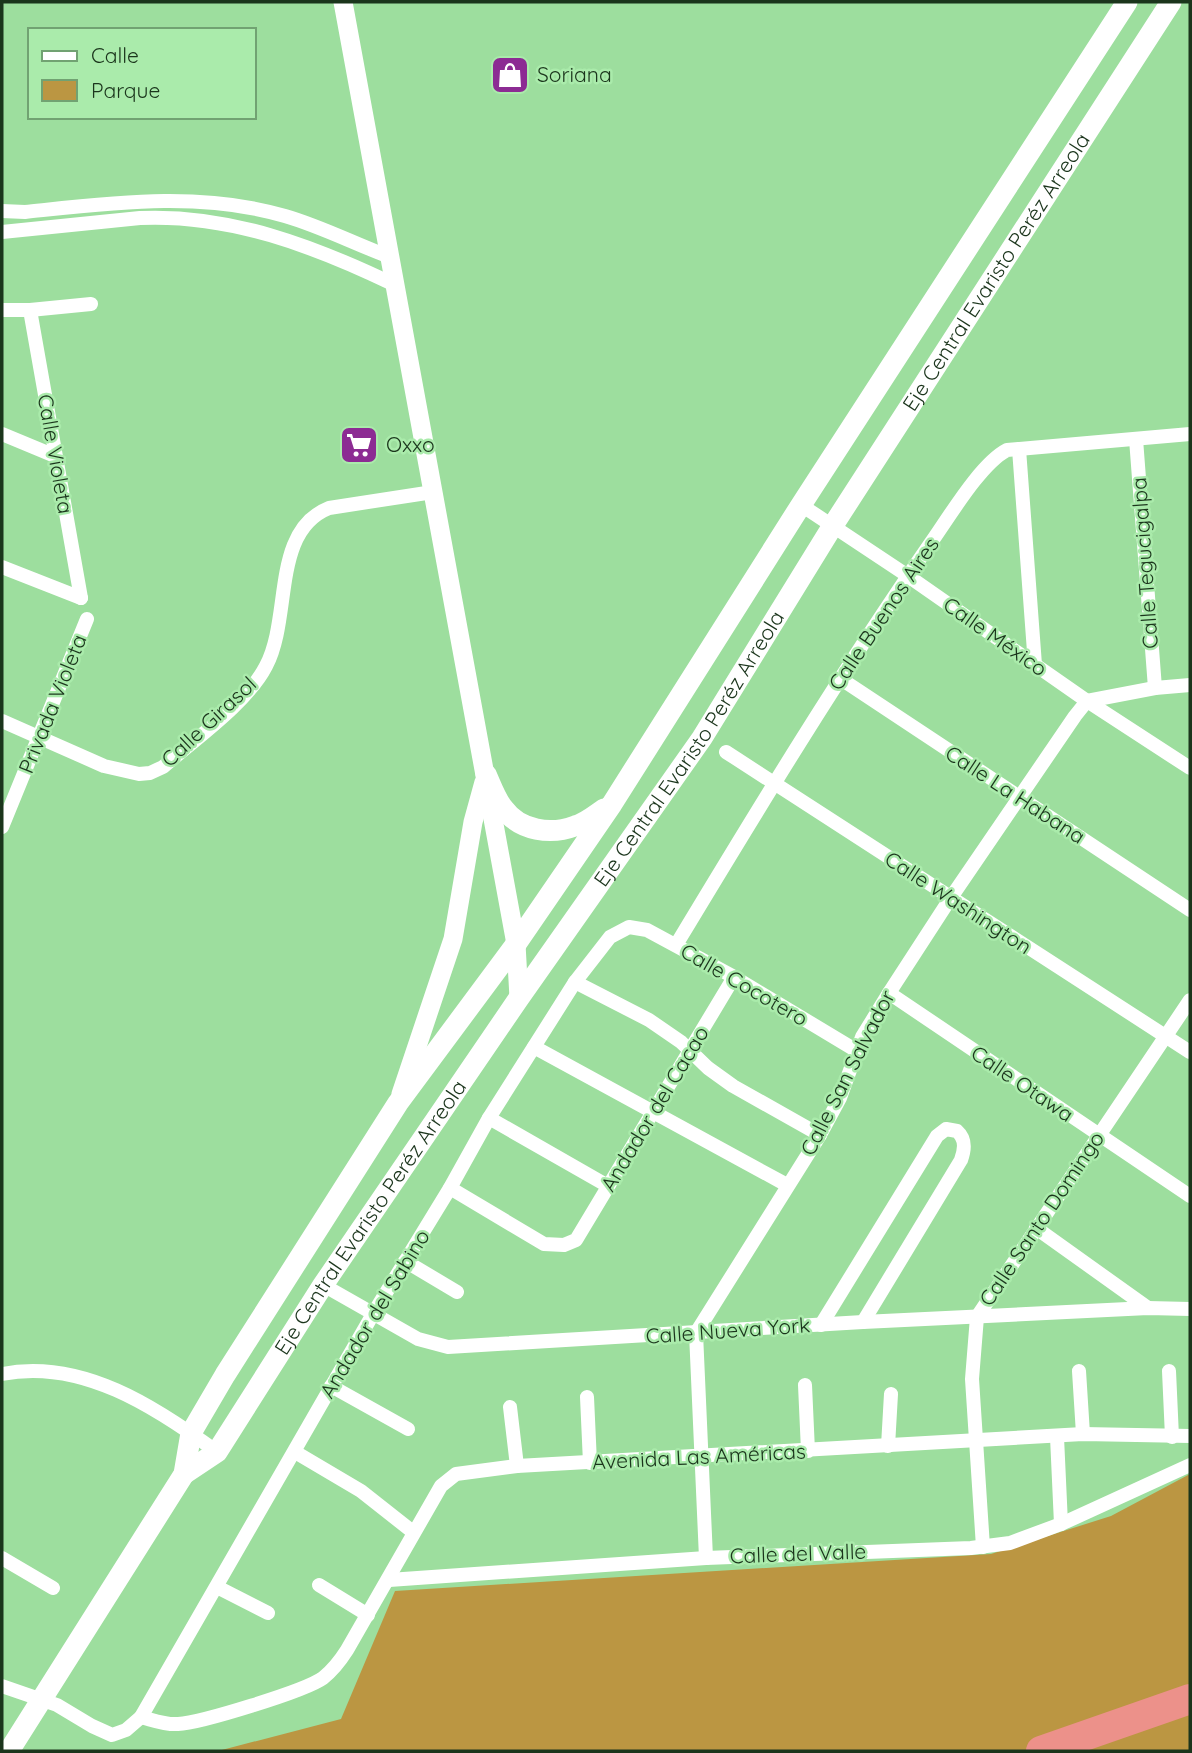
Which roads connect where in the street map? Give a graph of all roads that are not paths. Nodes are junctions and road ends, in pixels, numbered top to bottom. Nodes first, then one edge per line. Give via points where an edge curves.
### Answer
1 (343, 2) edge
2 (1128, 2) edge
3 (1171, 2) edge
4 (2, 211) edge
5 (2, 232) edge
6 (972, 242) junction
7 (390, 257) junction
8 (1003, 262) junction
9 (395, 285) junction
10 (91, 304) dead end
11 (2, 310) edge
12 (30, 310) junction
13 (2, 434) edge
14 (1190, 434) edge
15 (1136, 439) junction
16 (1019, 449) junction
17 (55, 456) junction
18 (433, 492) junction
19 (801, 505) junction
20 (832, 527) junction
21 (2, 567) edge
22 (908, 576) junction
23 (87, 619) dead end
24 (1035, 665) junction
25 (841, 679) junction
26 (1190, 685) edge
27 (1155, 688) junction
28 (1087, 701) junction
29 (2, 721) edge
30 (40, 737) junction
31 (726, 752) dead end
32 (1190, 768) edge
33 (486, 774) junction
34 (774, 783) junction
35 (1019, 797) junction
36 (612, 804) junction
37 (2, 827) edge
38 (950, 899) junction
39 (1190, 910) edge
40 (629, 927) joint
41 (516, 944) junction
42 (676, 944) junction
43 (734, 977) junction
44 (575, 982) junction
45 (889, 993) junction
46 (519, 998) junction
47 (1190, 1000) edge
48 (1166, 1036) junction
49 (534, 1047) junction
50 (857, 1051) junction
51 (1190, 1052) edge
52 (690, 1053) junction
53 (398, 1103) junction
54 (653, 1111) junction
55 (489, 1118) junction
56 (820, 1135) junction
57 (1098, 1135) junction
58 (787, 1185) junction
59 (608, 1186) junction
60 (450, 1188) junction
61 (1190, 1196) edge
62 (1036, 1228) junction
63 (405, 1261) junction
64 (323, 1285) junction
65 (457, 1292) dead end
66 (1148, 1308) junction
67 (1190, 1309) edge
68 (373, 1314) junction
69 (977, 1317) junction
70 (863, 1322) junction
71 (821, 1325) junction
72 (696, 1333) junction
73 (1079, 1371) dead end
74 (1169, 1371) dead end
75 (2, 1374) edge
76 (806, 1385) dead end
77 (331, 1386) junction
78 (891, 1394) dead end
79 (587, 1397) dead end
80 (510, 1407) dead end
81 (408, 1429) dead end
82 (191, 1433) junction
83 (1083, 1434) junction
84 (1190, 1436) edge
85 (1057, 1437) junction
86 (1172, 1437) junction
87 (975, 1442) junction
88 (888, 1446) junction
89 (808, 1451) junction
90 (217, 1452) junction
91 (295, 1452) junction
92 (701, 1457) junction
93 (590, 1463) junction
94 (1190, 1465) edge
95 (517, 1466) junction
96 (184, 1475) junction
97 (1061, 1524) junction
98 (413, 1532) junction
99 (984, 1547) junction
100 (2, 1558) edge
101 (706, 1558) junction
102 (389, 1580) junction
103 (319, 1585) dead end
104 (217, 1587) junction
105 (53, 1588) dead end
106 (268, 1613) dead end
107 (368, 1615) junction
108 (2, 1686) edge
109 (141, 1717) junction
110 (9, 1751) edge

1 - 7 main road
2 - 6 main road, Eje Central Evaristo Peréz Arreola
3 - 8 main road, Eje Central Evaristo Peréz Arreola
4 - 7 street via 169,200 215,202 285,216
5 - 9 street via 150,218 211,222 278,236
6 - 8 main road
6 - 19 main road, Eje Central Evaristo Peréz Arreola
7 - 9 main road
8 - 20 main road, Eje Central Evaristo Peréz Arreola
9 - 18 main road
10 - 12 street
11 - 12 street
12 - 17 street, Calle Violeta
13 - 17 street
14 - 15 street, Calle Buenos Aires
15 - 16 street, Calle Buenos Aires
15 - 27 street, Calle Tegucigalpa
16 - 22 street, Calle Buenos Aires via 999,454 988,465
16 - 24 street
17 - 21 street, Calle Violeta via 80,598
18 - 30 street, Calle Girasol via 329,508 307,522 291,550 279,630 266,666 243,697 163,767 150,774 127,773
18 - 33 main road
19 - 20 street, Calle México
19 - 36 main road, Eje Central Evaristo Peréz Arreola
20 - 22 street, Calle México
20 - 46 main road, Eje Central Evaristo Peréz Arreola via 702,738
22 - 24 street, Calle México
22 - 25 street, Calle Buenos Aires
23 - 30 street, Privada Violeta
24 - 28 street, Calle México
25 - 34 street, Calle Buenos Aires
25 - 35 street, Calle La Habana
26 - 27 street
27 - 28 street
28 - 32 street, Calle México
28 - 35 street, Calle San Salvador
29 - 30 street, Calle Girasol
30 - 37 street, Privada Violeta
31 - 34 street, Calle Washington
33 - 36 main road via 503,809 530,828 548,831 578,826
33 - 41 main road
33 - 53 main road via 453,939
34 - 38 street, Calle Washington
34 - 42 street, Calle Buenos Aires
35 - 38 street, Calle San Salvador
35 - 39 street, Calle La Habana
36 - 41 main road, Eje Central Evaristo Peréz Arreola
38 - 45 street, Calle San Salvador
38 - 48 street, Calle Washington
40 - 42 street, Calle Cocotero
40 - 44 street, Andador del Sabino via 610,937
41 - 46 main road
41 - 53 main road, Eje Central Evaristo Peréz Arreola
42 - 43 street, Calle Cocotero
43 - 50 street, Calle Cocotero
43 - 52 street, Andador del Cacao
44 - 49 street, Andador del Sabino
44 - 52 street via 649,1020
45 - 50 street, Calle San Salvador
45 - 57 street, Calle Otawa
46 - 64 main road, Eje Central Evaristo Peréz Arreola
47 - 48 street, Calle Santo Domingo
48 - 51 street, Calle Washington
48 - 57 street, Calle Santo Domingo
49 - 54 street
49 - 55 street, Andador del Sabino
50 - 56 street, Calle San Salvador
52 - 54 street, Andador del Cacao
52 - 56 street via 733,1086
53 - 82 main road, Eje Central Evaristo Peréz Arreola
54 - 58 street
54 - 59 street, Andador del Cacao
55 - 59 street
55 - 60 street, Andador del Sabino
56 - 58 street, Calle San Salvador
57 - 61 street, Calle Otawa
57 - 62 street, Calle Santo Domingo
58 - 72 street, Calle San Salvador
59 - 60 street, Andador del Cacao via 576,1240 564,1245 544,1244
60 - 63 street, Andador del Sabino
62 - 66 street
62 - 69 street, Calle Santo Domingo
63 - 65 street
63 - 68 street, Andador del Sabino
64 - 68 street, Calle Nueva York
64 - 90 main road, Eje Central Evaristo Peréz Arreola
66 - 67 street, Calle Nueva York
66 - 69 street, Calle Nueva York
68 - 72 street, Calle Nueva York via 418,1339 448,1347
68 - 77 street, Andador del Sabino
69 - 70 street, Calle Nueva York
69 - 87 street, Calle Santo Domingo via 972,1379
70 - 71 street, Calle Nueva York
70 - 71 street via 961,1160 964,1140 957,1131 946,1129 937,1136
71 - 72 street, Calle Nueva York
72 - 92 street
73 - 83 street
74 - 86 street
75 - 82 street via 21,1370 50,1373 111,1387 139,1399
76 - 89 street
77 - 81 street
77 - 91 street, Andador del Sabino
78 - 88 street
79 - 93 street
80 - 95 street
82 - 90 street
82 - 96 main road, Eje Central Evaristo Peréz Arreola
83 - 85 street, Avenida Las Américas
83 - 86 street, Avenida Las Américas
84 - 86 street, Avenida Las Américas
85 - 87 street, Avenida Las Américas
85 - 97 street
87 - 88 street, Avenida Las Américas
87 - 99 street, Calle Santo Domingo
88 - 89 street, Avenida Las Américas
89 - 92 street, Avenida Las Américas
90 - 96 main road, Eje Central Evaristo Peréz Arreola
91 - 98 street via 361,1491
91 - 104 street, Andador del Sabino
92 - 93 street, Avenida Las Américas
92 - 101 street
93 - 95 street, Avenida Las Américas
94 - 97 street, Calle del Valle
95 - 98 street, Avenida Las Américas via 456,1474 441,1486
96 - 110 main road, Eje Central Evaristo Peréz Arreola
97 - 99 street, Calle del Valle via 1010,1543
98 - 102 street, Avenida Las Américas
99 - 101 street, Calle del Valle
100 - 105 street
101 - 102 street, Calle del Valle
102 - 107 street, Avenida Las Américas
103 - 107 street
104 - 106 street
104 - 109 street, Andador del Sabino
107 - 109 street, Avenida Las Américas via 337,1666 303,1688 193,1722 164,1723
108 - 109 street via 57,1705 112,1735

